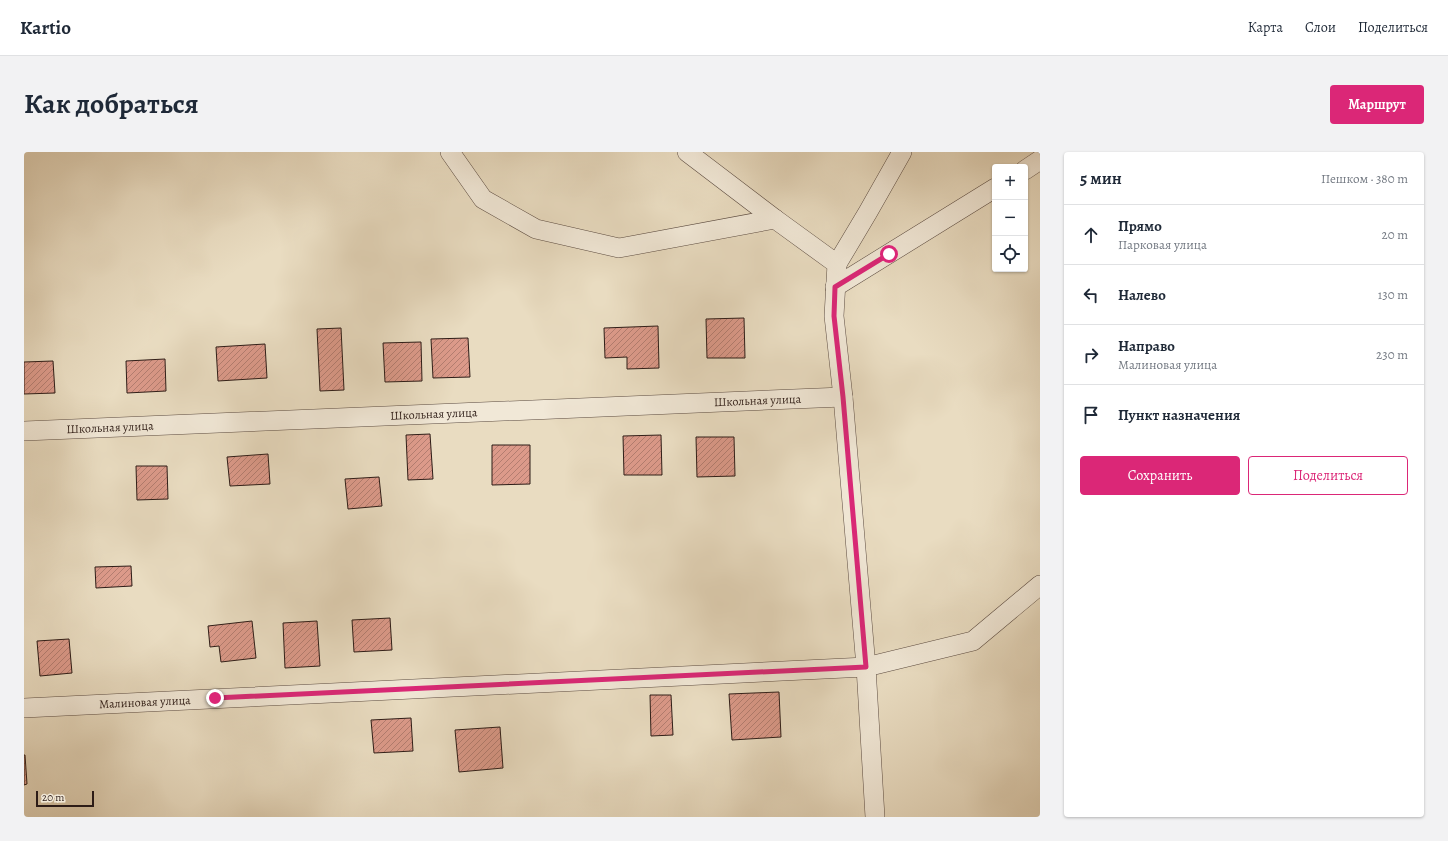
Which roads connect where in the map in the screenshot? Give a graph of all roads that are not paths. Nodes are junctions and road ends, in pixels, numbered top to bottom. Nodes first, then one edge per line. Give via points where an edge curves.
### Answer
1 (450, 152) edge
2 (687, 152) edge
3 (902, 152) edge
4 (1040, 160) edge
5 (1028, 168) edge
6 (992, 190) edge
7 (775, 219) junction
8 (836, 264) junction
9 (835, 287) junction
10 (843, 397) junction
11 (24, 431) edge
12 (1040, 585) edge
13 (866, 667) junction
14 (24, 708) edge
15 (875, 817) edge

1 - 7 street via 483,199 536,229 619,248
2 - 7 street
3 - 8 street
4 - 5 street
6 - 9 street
7 - 8 street
8 - 9 street
9 - 10 street via 834,316
10 - 11 street, Школьная улица
10 - 13 street
12 - 13 street, Малиновая улица via 973,641
13 - 14 street, Малиновая улица
13 - 15 street

